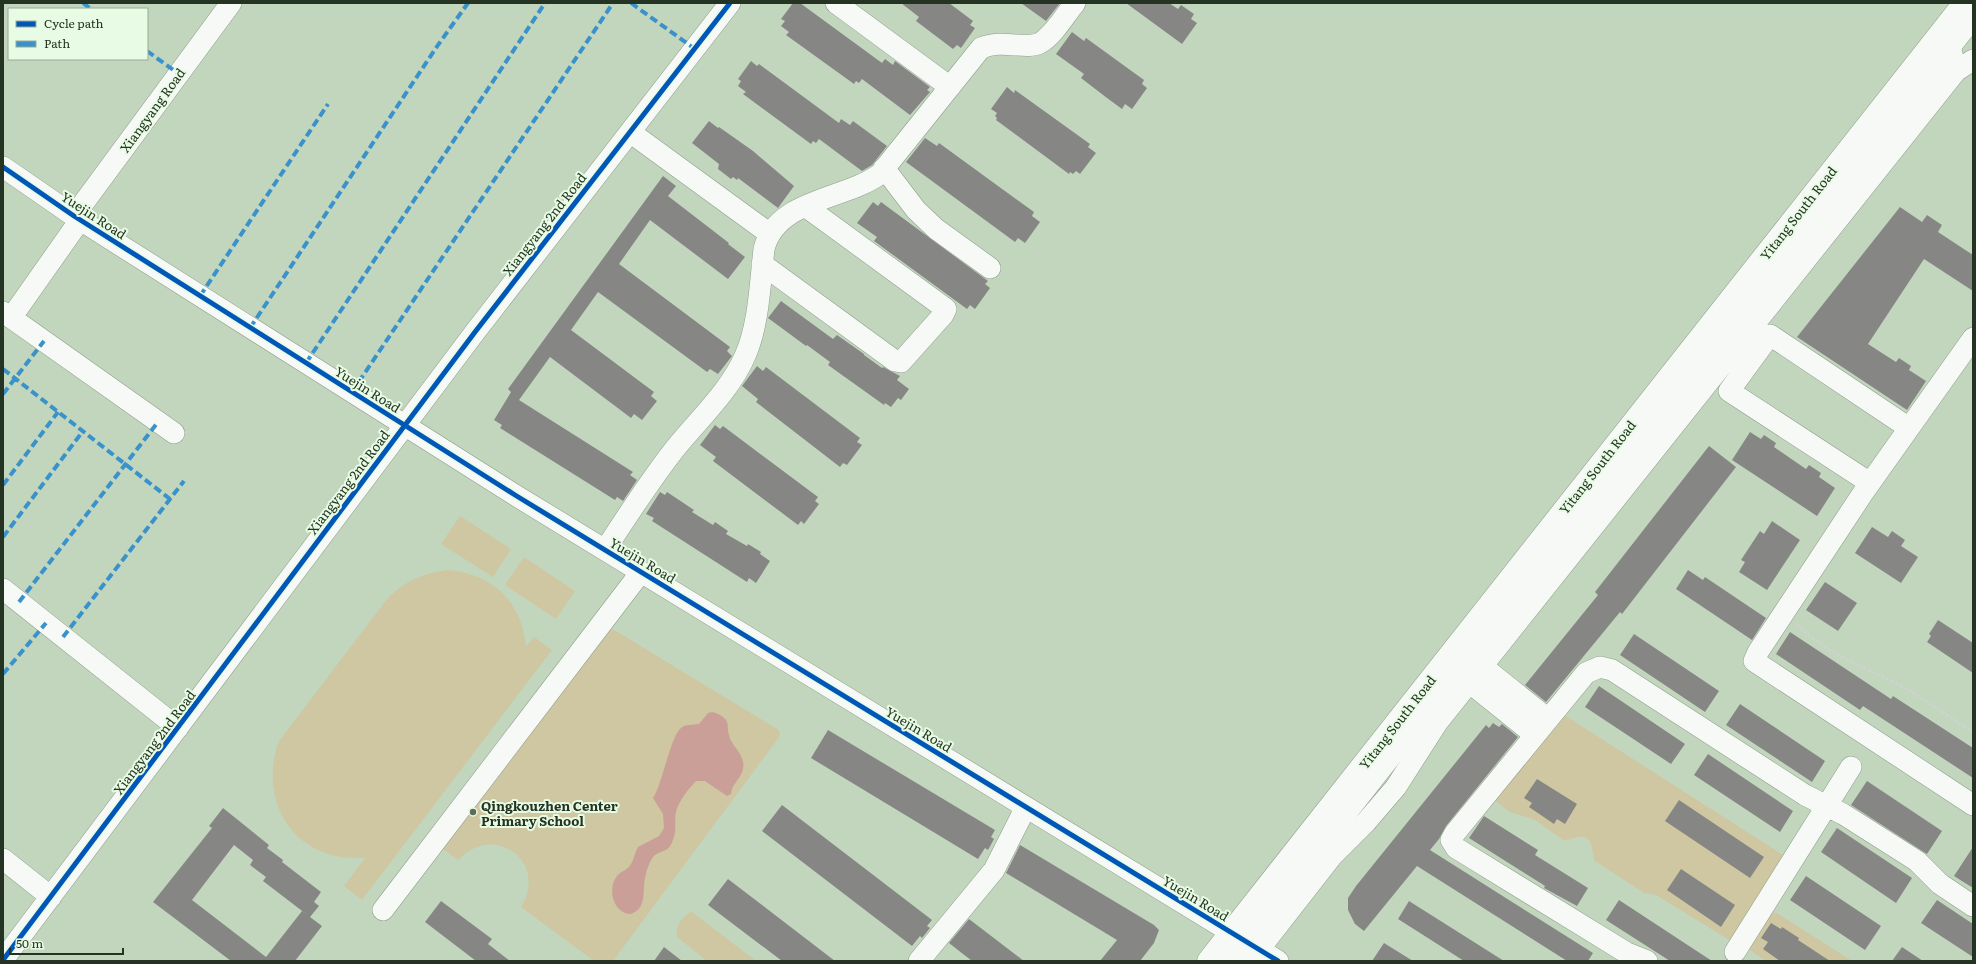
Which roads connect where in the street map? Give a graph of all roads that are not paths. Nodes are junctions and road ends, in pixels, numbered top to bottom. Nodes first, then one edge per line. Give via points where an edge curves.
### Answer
1 (231, 3) edge
2 (730, 3) edge
3 (836, 3) edge
4 (1075, 3) edge
5 (1964, 3) edge
6 (1973, 17) edge
7 (1950, 46) junction
8 (1965, 65) edge
9 (950, 87) junction
10 (630, 132) junction
11 (3, 167) edge
12 (884, 168) junction
13 (805, 206) junction
14 (77, 218) junction
15 (770, 234) junction
16 (762, 264) junction
17 (990, 268) dead end
18 (7, 315) edge
19 (1971, 344) edge
20 (1734, 351) junction
21 (404, 425) junction
22 (1909, 428) junction
23 (174, 433) dead end
24 (1870, 483) junction
25 (605, 550) junction
26 (641, 572) junction
27 (3, 589) edge
28 (1482, 666) junction
29 (1469, 682) junction
30 (1548, 719) junction
31 (178, 728) junction
32 (1535, 735) junction
33 (1851, 767) dead end
34 (1973, 805) edge
35 (1827, 806) junction
36 (1026, 807) junction
37 (3, 859) edge
38 (51, 897) junction
39 (1973, 906) edge
40 (383, 910) dead end
41 (1246, 946) edge
42 (1735, 952) dead end
43 (3, 960) edge
44 (919, 961) edge
45 (1208, 961) edge
46 (1229, 961) edge
47 (1278, 961) edge
48 (1647, 961) edge

1 - 14 street, Xiangyang Road
2 - 10 street, Xiangyang 2nd Road
3 - 9 street
4 - 9 street via 1048,37 1039,43 1001,43 981,48
5 - 41 main road, Yitang South Road
6 - 7 main road, Yitang South Road
7 - 8 street
7 - 20 main road, Yitang South Road
8 - 20 street
9 - 12 street
10 - 15 street
10 - 21 street, Xiangyang 2nd Road
11 - 14 street, Yuejin Road
12 - 13 street via 869,182 857,188 815,200
12 - 17 street via 916,210 936,229
13 - 15 street via 790,215
13 - 16 street via 946,309 943,315 901,362 895,361
14 - 18 street, Xiangyang Road
14 - 21 street, Yuejin Road
15 - 16 street via 766,240
16 - 25 street via 752,338 744,358 634,505
18 - 23 street
19 - 22 street
20 - 22 street via 1770,335
20 - 24 street via 1729,391
20 - 28 street
20 - 41 main road, Yitang South Road
21 - 25 street, Yuejin Road
21 - 31 street, Xiangyang 2nd Road
22 - 24 street
24 - 34 street via 1754,660
25 - 26 street, Yuejin Road
26 - 36 street, Yuejin Road
26 - 40 street
27 - 31 street
28 - 29 street
28 - 30 street
29 - 32 street
29 - 41 street via 1437,723 1396,787 1366,822
30 - 32 street
30 - 35 street via 1586,673 1592,669 1612,670 1805,795
31 - 38 street, Xiangyang 2nd Road
32 - 48 street via 1455,833 1451,840 1452,844 1626,953
33 - 35 street
35 - 39 street via 1917,861 1940,884
35 - 42 street
36 - 41 street, Yuejin Road
36 - 44 street via 994,870
37 - 38 street
38 - 43 street, Xiangyang 2nd Road
41 - 45 main road
41 - 46 main road
41 - 47 street, Yuejin Road

